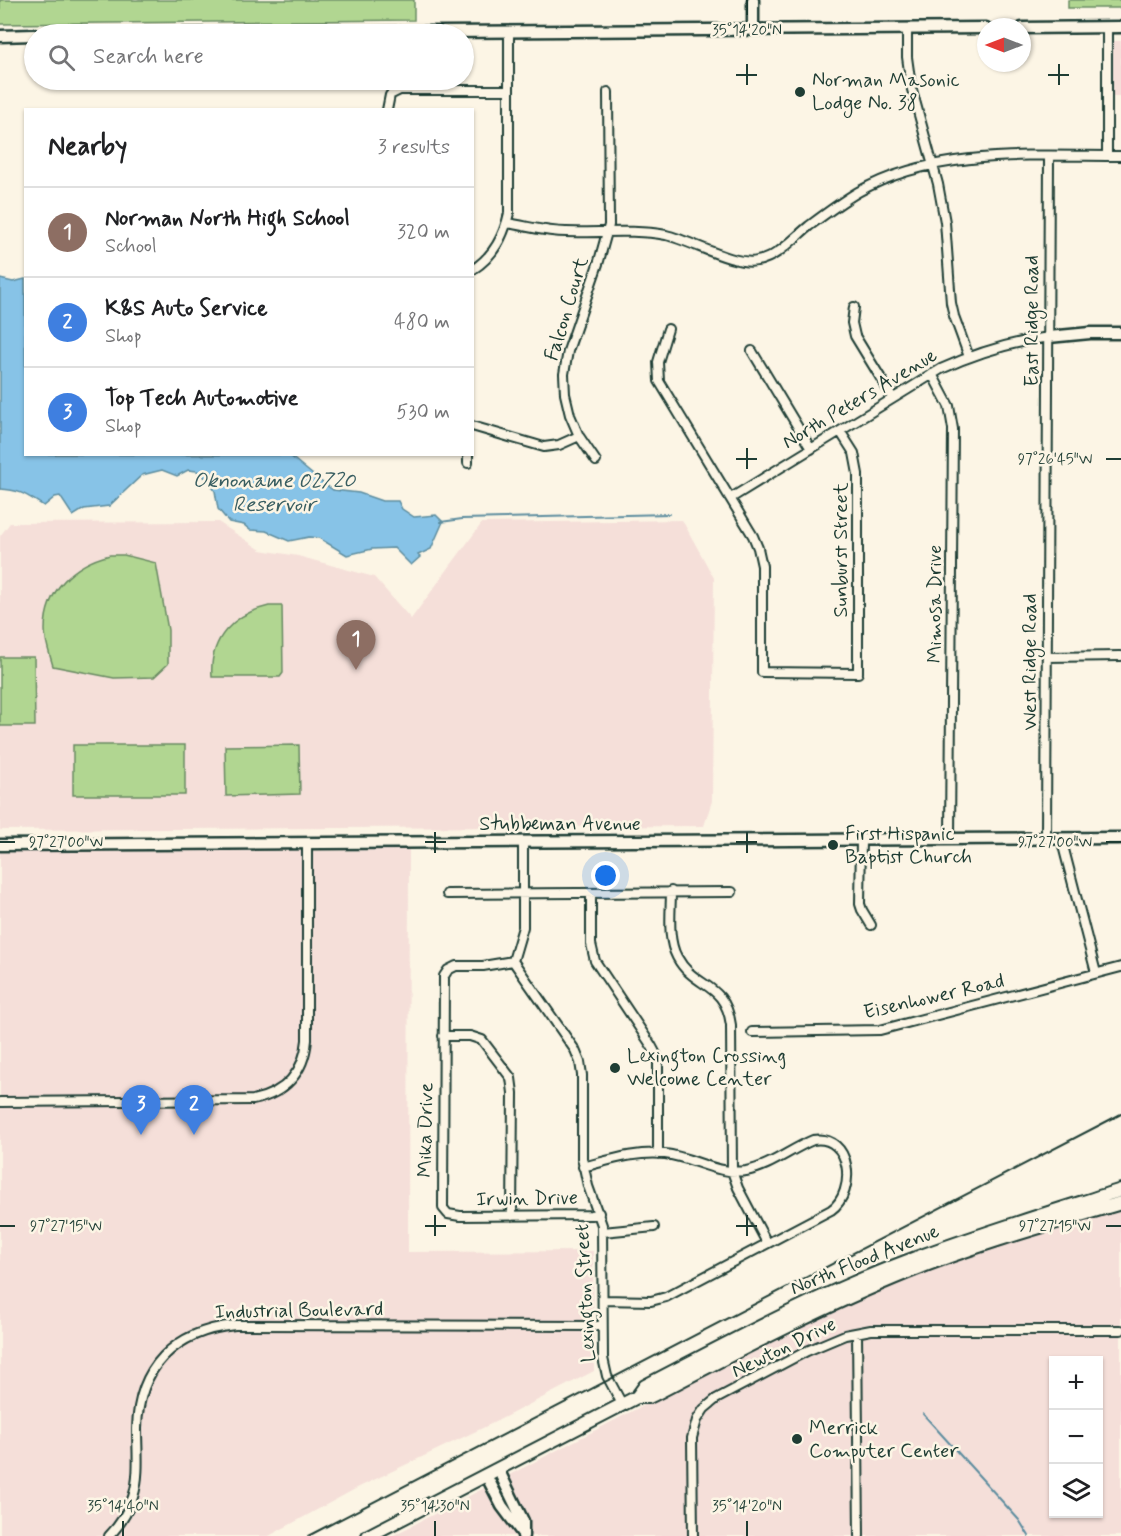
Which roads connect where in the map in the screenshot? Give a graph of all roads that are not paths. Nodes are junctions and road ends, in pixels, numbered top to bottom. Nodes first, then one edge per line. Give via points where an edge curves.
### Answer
1 (753, 0) edge
2 (1107, 27) junction
3 (1121, 27) edge
4 (907, 28) junction
5 (977, 28) edge
6 (1031, 28) edge
7 (753, 29) junction
8 (474, 31) edge
9 (509, 31) junction
10 (24, 35) edge
11 (0, 36) edge
12 (400, 90) edge
13 (400, 90) edge
14 (474, 90) edge
15 (474, 90) edge
16 (509, 90) junction
17 (608, 92) dead end
18 (387, 108) edge
19 (1107, 156) junction
20 (1121, 156) edge
21 (1049, 157) junction
22 (933, 165) junction
23 (507, 223) junction
24 (607, 232) junction
25 (474, 269) edge
26 (854, 307) dead end
27 (668, 329) dead end
28 (1121, 333) edge
29 (1049, 337) junction
30 (753, 351) dead end
31 (969, 357) junction
32 (932, 374) junction
33 (893, 398) junction
34 (474, 427) edge
35 (840, 431) junction
36 (579, 436) junction
37 (811, 449) junction
38 (596, 461) dead end
39 (1048, 486) joint
40 (731, 498) junction
41 (1047, 657) junction
42 (1121, 657) edge
43 (1046, 838) junction
44 (1061, 838) junction
45 (1121, 838) edge
46 (950, 839) junction
47 (861, 840) junction
48 (523, 842) junction
49 (307, 844) junction
50 (0, 845) edge
51 (671, 891) junction
52 (732, 892) dead end
53 (591, 893) junction
54 (447, 894) dead end
55 (523, 894) junction
56 (871, 925) dead end
57 (513, 961) junction
58 (1121, 967) edge
59 (1095, 974) junction
60 (752, 1032) dead end
61 (443, 1036) junction
62 (0, 1102) edge
63 (658, 1154) junction
64 (583, 1167) junction
65 (732, 1171) junction
66 (1121, 1190) edge
67 (1121, 1203) edge
68 (599, 1213) junction
69 (455, 1216) joint
70 (512, 1216) junction
71 (654, 1227) dead end
72 (603, 1232) junction
73 (767, 1243) junction
74 (603, 1300) junction
75 (602, 1326) junction
76 (1121, 1330) edge
77 (857, 1333) junction
78 (637, 1397) junction
79 (622, 1404) junction
80 (498, 1469) junction
81 (486, 1475) junction
82 (523, 1535) edge
83 (109, 1536) edge
84 (369, 1536) edge
85 (693, 1536) edge
86 (859, 1536) edge

1 - 7 street
2 - 3 street
2 - 6 street
2 - 19 street
4 - 5 street
4 - 7 street
4 - 22 street via 909,76
7 - 9 street
8 - 9 street
9 - 16 street
10 - 11 street
12 - 15 street
13 - 18 street via 390,95
14 - 16 street
16 - 23 street
17 - 24 street, Falcon Court
19 - 20 street
19 - 21 street
21 - 22 street via 968,158
21 - 29 street, East Ridge Road
22 - 24 street via 859,191 760,261 733,259 667,236
22 - 31 street via 946,229 951,303
23 - 24 street via 556,232
23 - 25 street via 495,249
24 - 36 street, Falcon Court via 566,364 565,394
26 - 33 street via 855,336
27 - 40 street via 658,362 659,381
28 - 29 street, North Peters Avenue
29 - 31 street, North Peters Avenue
29 - 39 street, East Ridge Road
30 - 37 street
31 - 32 street, North Peters Avenue
32 - 33 street, North Peters Avenue
32 - 46 street, Mimosa Drive via 948,406 953,429
33 - 35 street, North Peters Avenue
34 - 36 street via 544,447
35 - 37 street, North Peters Avenue
35 - 40 street, Sunburst Street via 854,453 858,474 858,673 762,672 761,559
36 - 38 street, Falcon Court
37 - 40 street, North Peters Avenue
39 - 41 street, West Ridge Road
41 - 42 street
41 - 43 street, West Ridge Road
43 - 44 street, Stubbeman Avenue
43 - 46 street, Stubbeman Avenue
44 - 45 street, Stubbeman Avenue
44 - 59 street
46 - 47 street, Stubbeman Avenue
47 - 48 street, Stubbeman Avenue
47 - 56 street via 860,904
48 - 49 street, Stubbeman Avenue
48 - 55 street
49 - 50 street, Stubbeman Avenue
49 - 62 street via 306,1049 298,1072 282,1089 265,1098 245,1101
51 - 52 street
51 - 53 street
51 - 65 street via 676,956 686,969 718,993 728,1011
53 - 55 street
53 - 63 street via 591,945 595,961 658,1058
54 - 55 street
55 - 57 street via 522,934
57 - 61 street, Mika Drive via 448,970 443,981
57 - 64 street, Lexington Street via 580,1062
58 - 59 street, Eisenhower Road
59 - 60 street, Eisenhower Road via 880,1030
61 - 69 street, Mika Drive via 441,1203 445,1212
61 - 70 street via 480,1039 511,1078
63 - 64 street via 617,1157
63 - 65 street
64 - 68 street, Lexington Street
65 - 73 street
65 - 73 street via 753,1170 818,1140 833,1143 844,1157 846,1187 840,1203
66 - 78 main road, North Flood Avenue via 987,1232 862,1280 776,1318 645,1386
67 - 78 main road, North Flood Avenue via 907,1272 781,1328 649,1397
68 - 70 street, Irwin Drive
68 - 72 street, Lexington Street
69 - 70 street, Irwin Drive
71 - 72 street
72 - 74 street, Lexington Street
73 - 74 street via 666,1297 651,1301
74 - 75 street, Lexington Street
75 - 79 street, Lexington Street via 607,1376
75 - 83 street, Industrial Boulevard via 235,1325 193,1334 164,1356 143,1388 138,1412 135,1491 125,1516
76 - 77 street, Newton Drive via 909,1329
77 - 85 street, Newton Drive via 834,1338 807,1351 704,1409 692,1438
77 - 86 street
78 - 79 main road, North Flood Avenue
79 - 80 main road, North Flood Avenue
80 - 81 main road, North Flood Avenue
80 - 82 street via 523,1521
81 - 82 street
81 - 84 main road, North Flood Avenue

